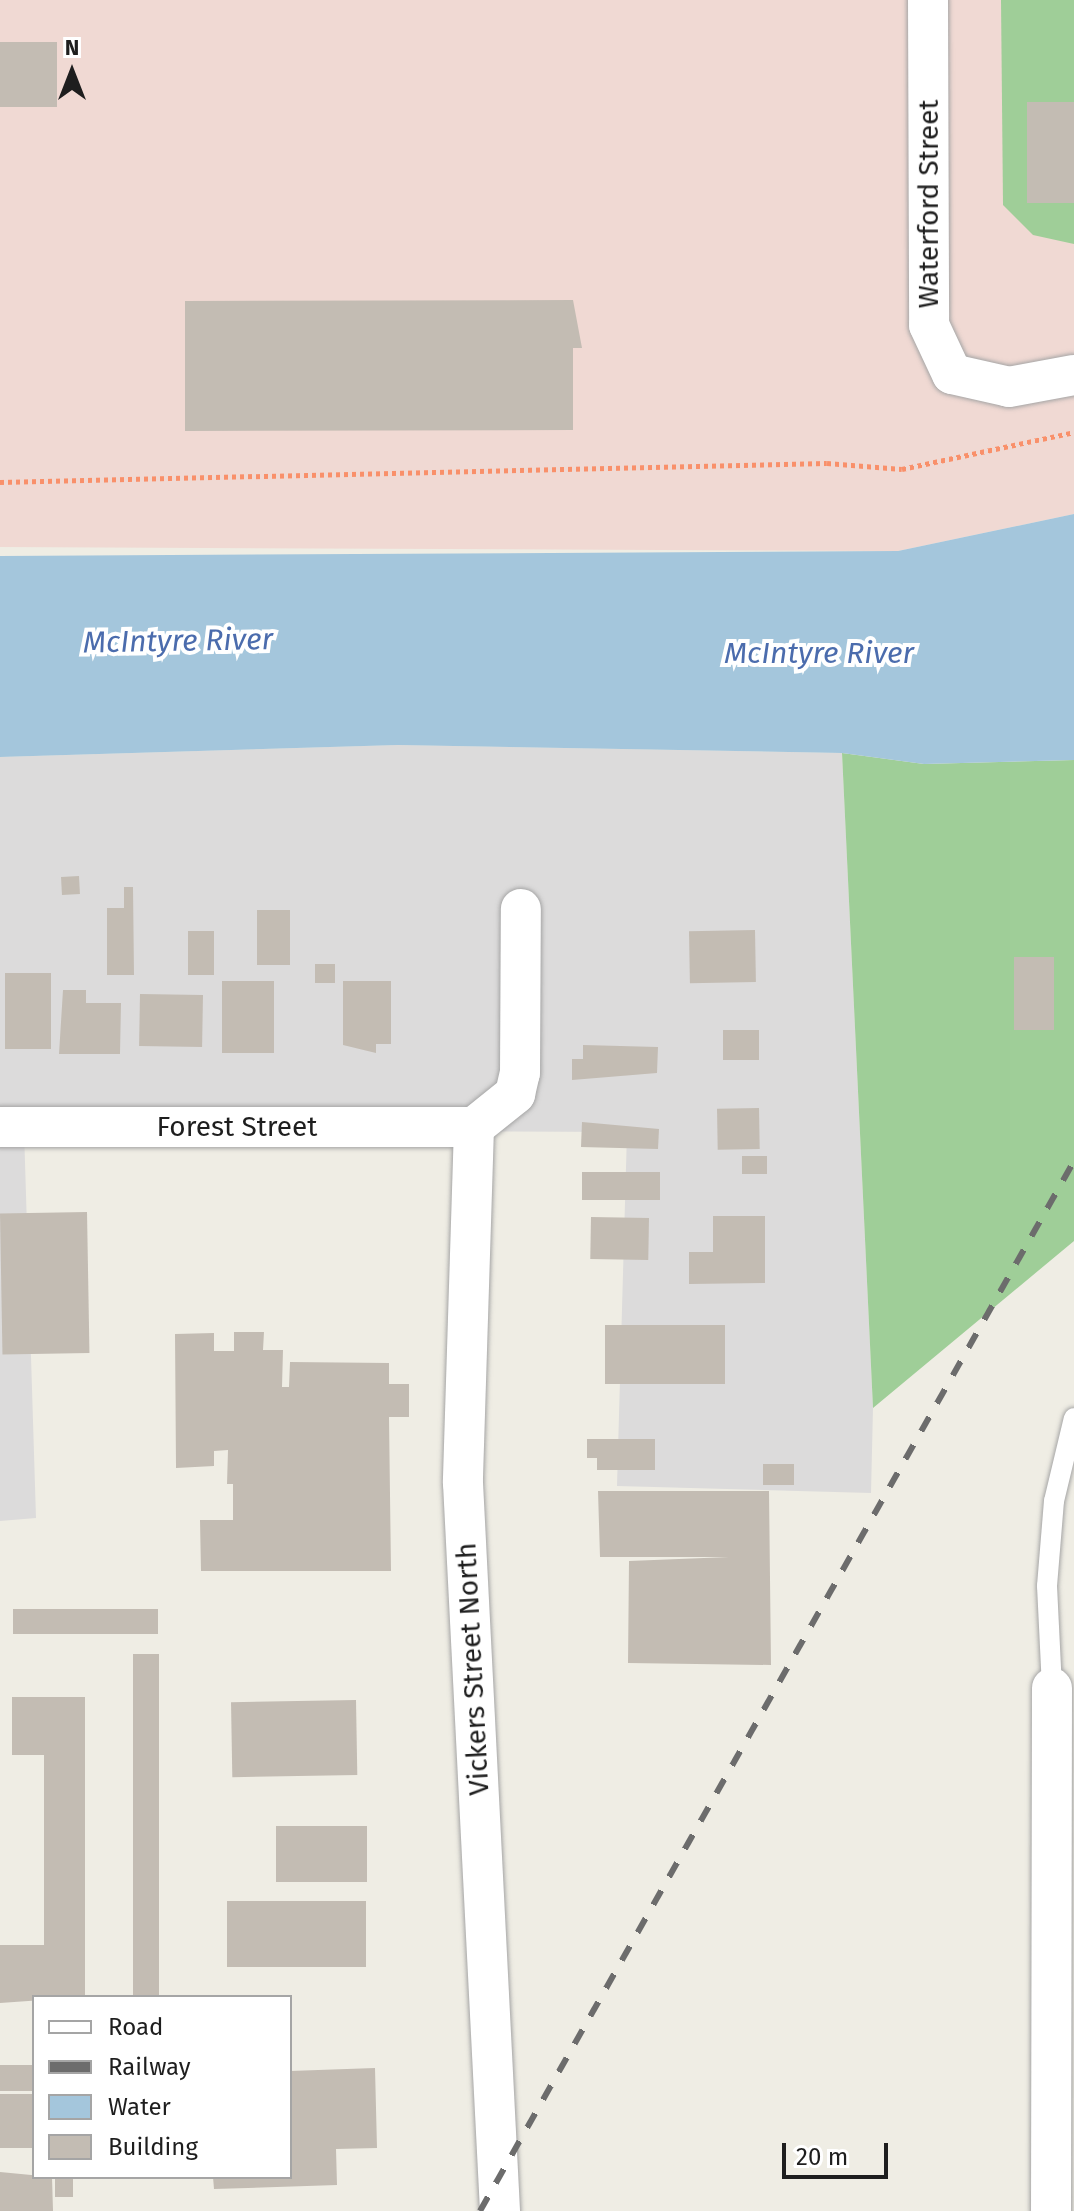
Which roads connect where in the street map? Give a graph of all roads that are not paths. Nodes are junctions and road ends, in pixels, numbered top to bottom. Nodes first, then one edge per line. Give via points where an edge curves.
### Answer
1 (928, 0) edge
2 (1074, 375) edge
3 (521, 909) dead end
4 (0, 1127) edge
5 (474, 1127) junction
6 (1074, 1418) edge
7 (1052, 1688) joint
8 (500, 2211) edge
9 (1051, 2211) edge

1 - 2 street, Waterford Street via 929,325 952,374 1009,387
3 - 5 street via 520,1073 515,1094
4 - 5 street, Forest Street
5 - 8 street, Vickers Street North via 463,1483
6 - 7 lane via 1054,1501 1047,1586
7 - 9 street

